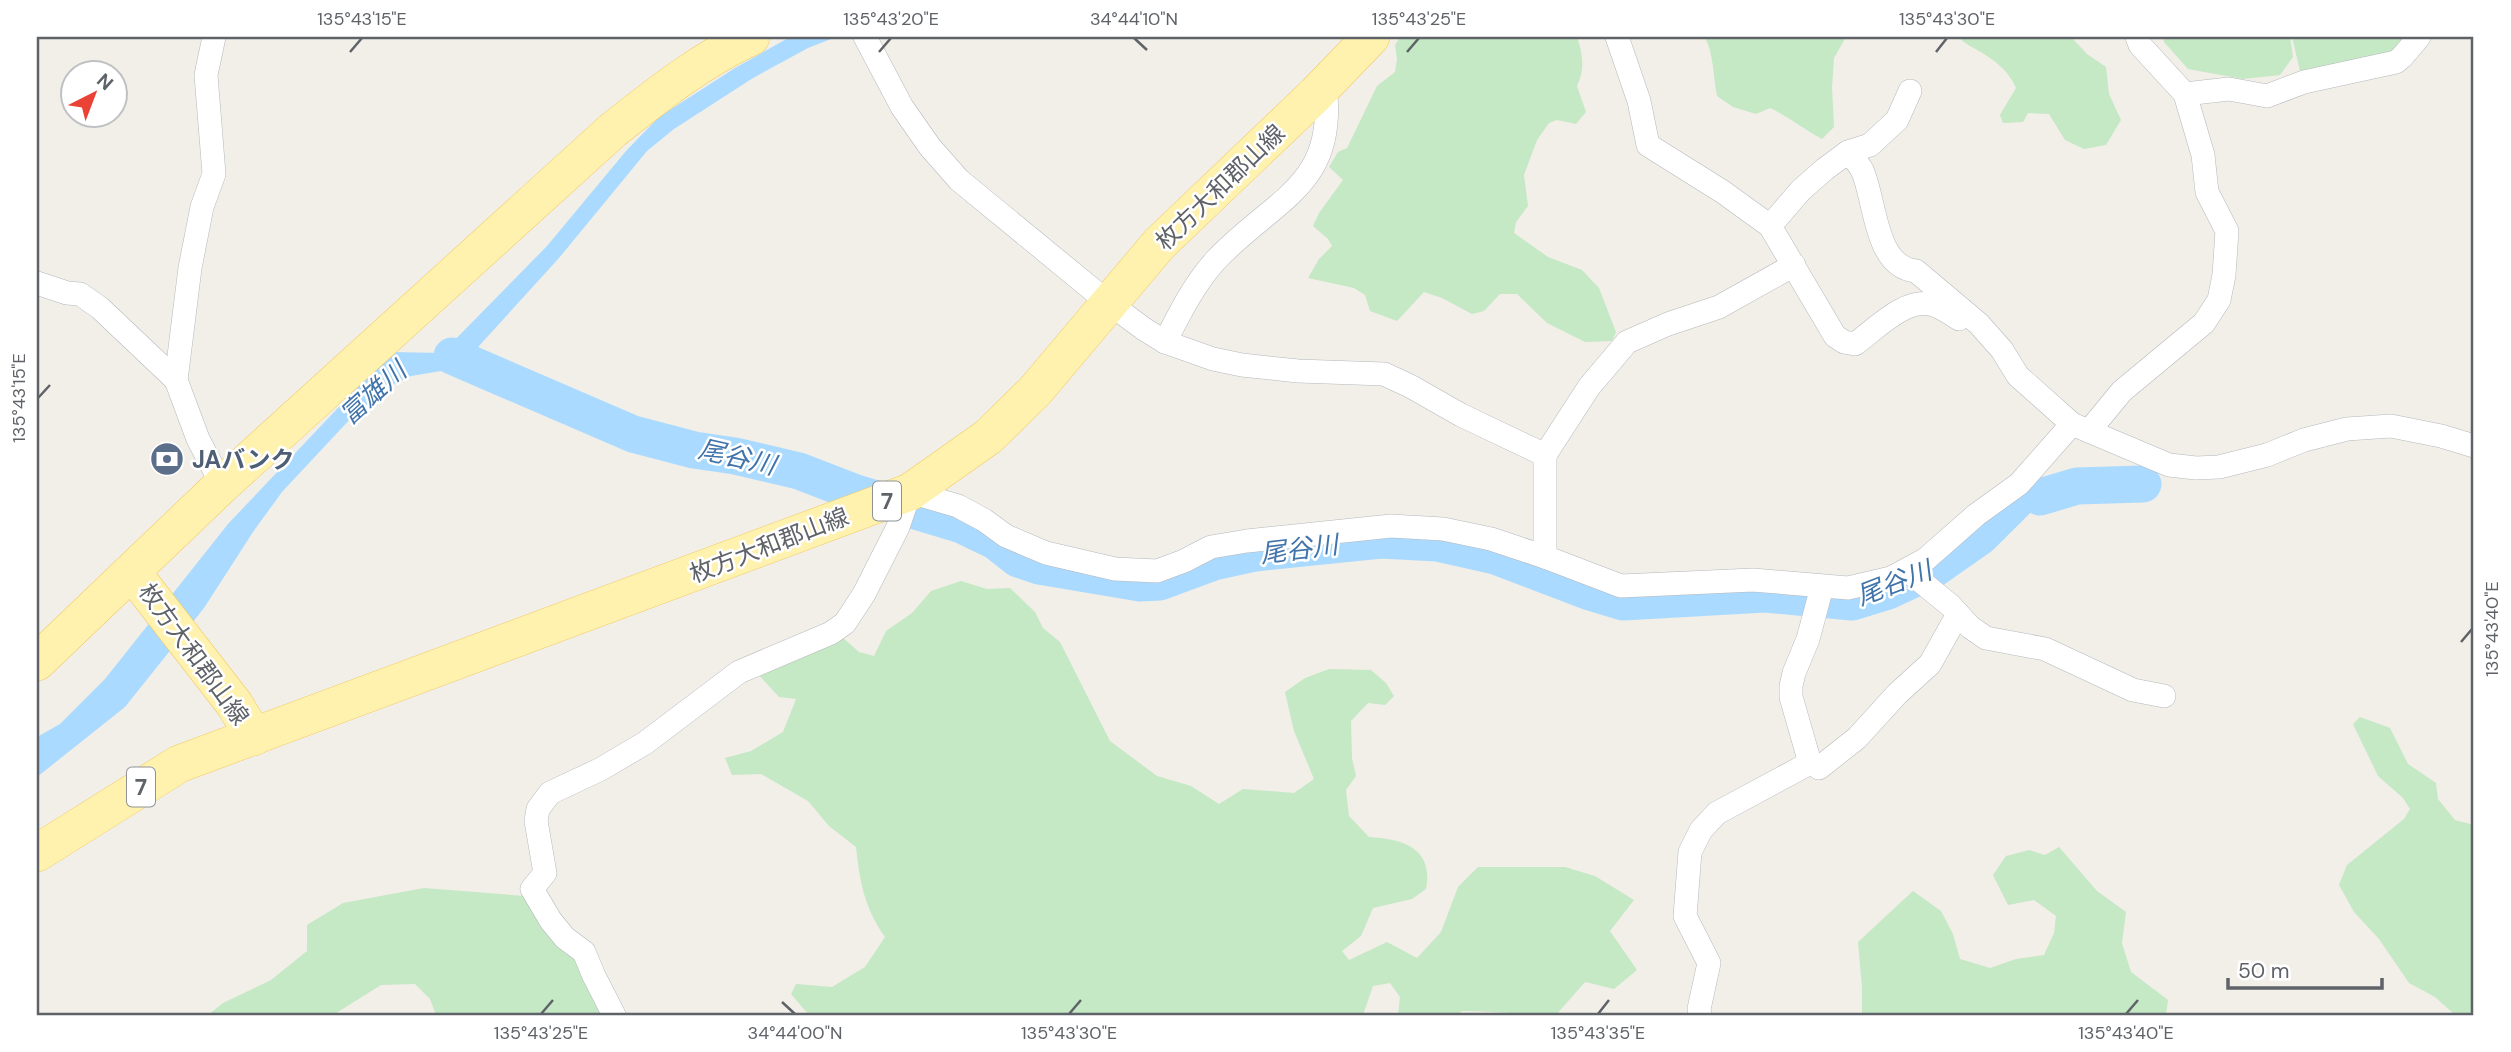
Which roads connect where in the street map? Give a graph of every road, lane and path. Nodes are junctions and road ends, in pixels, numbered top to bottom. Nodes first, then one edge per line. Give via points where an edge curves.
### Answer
1 (214, 37) edge
2 (751, 37) edge
3 (1371, 37) edge
4 (1617, 37) edge
5 (2137, 37) edge
6 (2419, 37) edge
7 (866, 39) edge
8 (1325, 85) junction
9 (1910, 91) dead end
10 (2185, 94) junction
11 (1849, 152) junction
12 (1770, 226) junction
13 (1794, 265) junction
14 (37, 284) edge
15 (1110, 304) junction
16 (1989, 337) junction
17 (1165, 342) junction
18 (176, 380) junction
19 (2081, 428) junction
20 (2474, 446) edge
21 (1545, 455) junction
22 (222, 485) junction
23 (910, 492) junction
24 (1545, 557) junction
25 (1907, 570) junction
26 (143, 584) junction
27 (1822, 587) junction
28 (1958, 614) junction
29 (37, 662) edge
30 (2164, 696) dead end
31 (254, 737) junction
32 (1819, 768) dead end
33 (37, 853) edge
34 (614, 1015) edge
35 (1700, 1015) edge

1 - 18 street via 205,75 214,174 202,206 190,268
2 - 22 main road, 枚方大和郡山線 via 660,93 613,130
3 - 8 main road, 枚方大和郡山線 / 7
4 - 12 street via 1648,145
5 - 10 street
6 - 10 street via 2396,62 2304,82 2267,96 2229,89
7 - 15 street via 902,107 959,180
8 - 15 main road, 枚方大和郡山線 / 7 via 1159,244
8 - 17 street via 1328,112 1314,167 1278,207 1210,267
9 - 11 street via 1896,120 1870,145
10 - 19 street via 2203,155 2207,192 2227,231 2219,300 2204,323
11 - 12 street via 1801,190
11 - 16 street via 1862,170 1884,247 1907,270 1916,271 1951,299
12 - 13 street
13 - 16 street via 1835,336 1844,342 1855,344 1908,306 1920,303 1934,305
13 - 21 street via 1719,307 1627,342 1589,387
14 - 18 street via 80,294
15 - 17 street
15 - 23 main road, 枚方大和郡山線 / 7 via 1035,391 988,437
16 - 19 street via 2018,376
17 - 21 street via 1242,365 1384,374
18 - 22 street via 198,439
19 - 20 street via 2169,465 2196,468 2267,455 2347,429 2391,426
19 - 25 street via 2019,484
21 - 24 street
22 - 26 main road, 枚方大和郡山線
23 - 24 street via 958,506 1006,536 1046,553 1115,569 1157,571 1211,547 1391,526 1443,529
23 - 31 main road, 枚方大和郡山線 / 7
23 - 34 street via 898,527 845,623 738,672 645,743 550,793 538,809 545,873 532,889 565,938 584,952
24 - 27 street via 1620,586 1753,580
25 - 27 street via 1848,588
25 - 28 street
26 - 29 main road, 枚方大和郡山線
26 - 31 main road, 枚方大和郡山線
27 - 35 street via 1791,686 1811,762 1717,813 1690,852 1685,916 1709,963
28 - 30 street via 1986,638 2045,649 2133,690
28 - 32 street via 1930,664 1857,738
31 - 33 main road, 枚方大和郡山線 / 7 via 178,764

